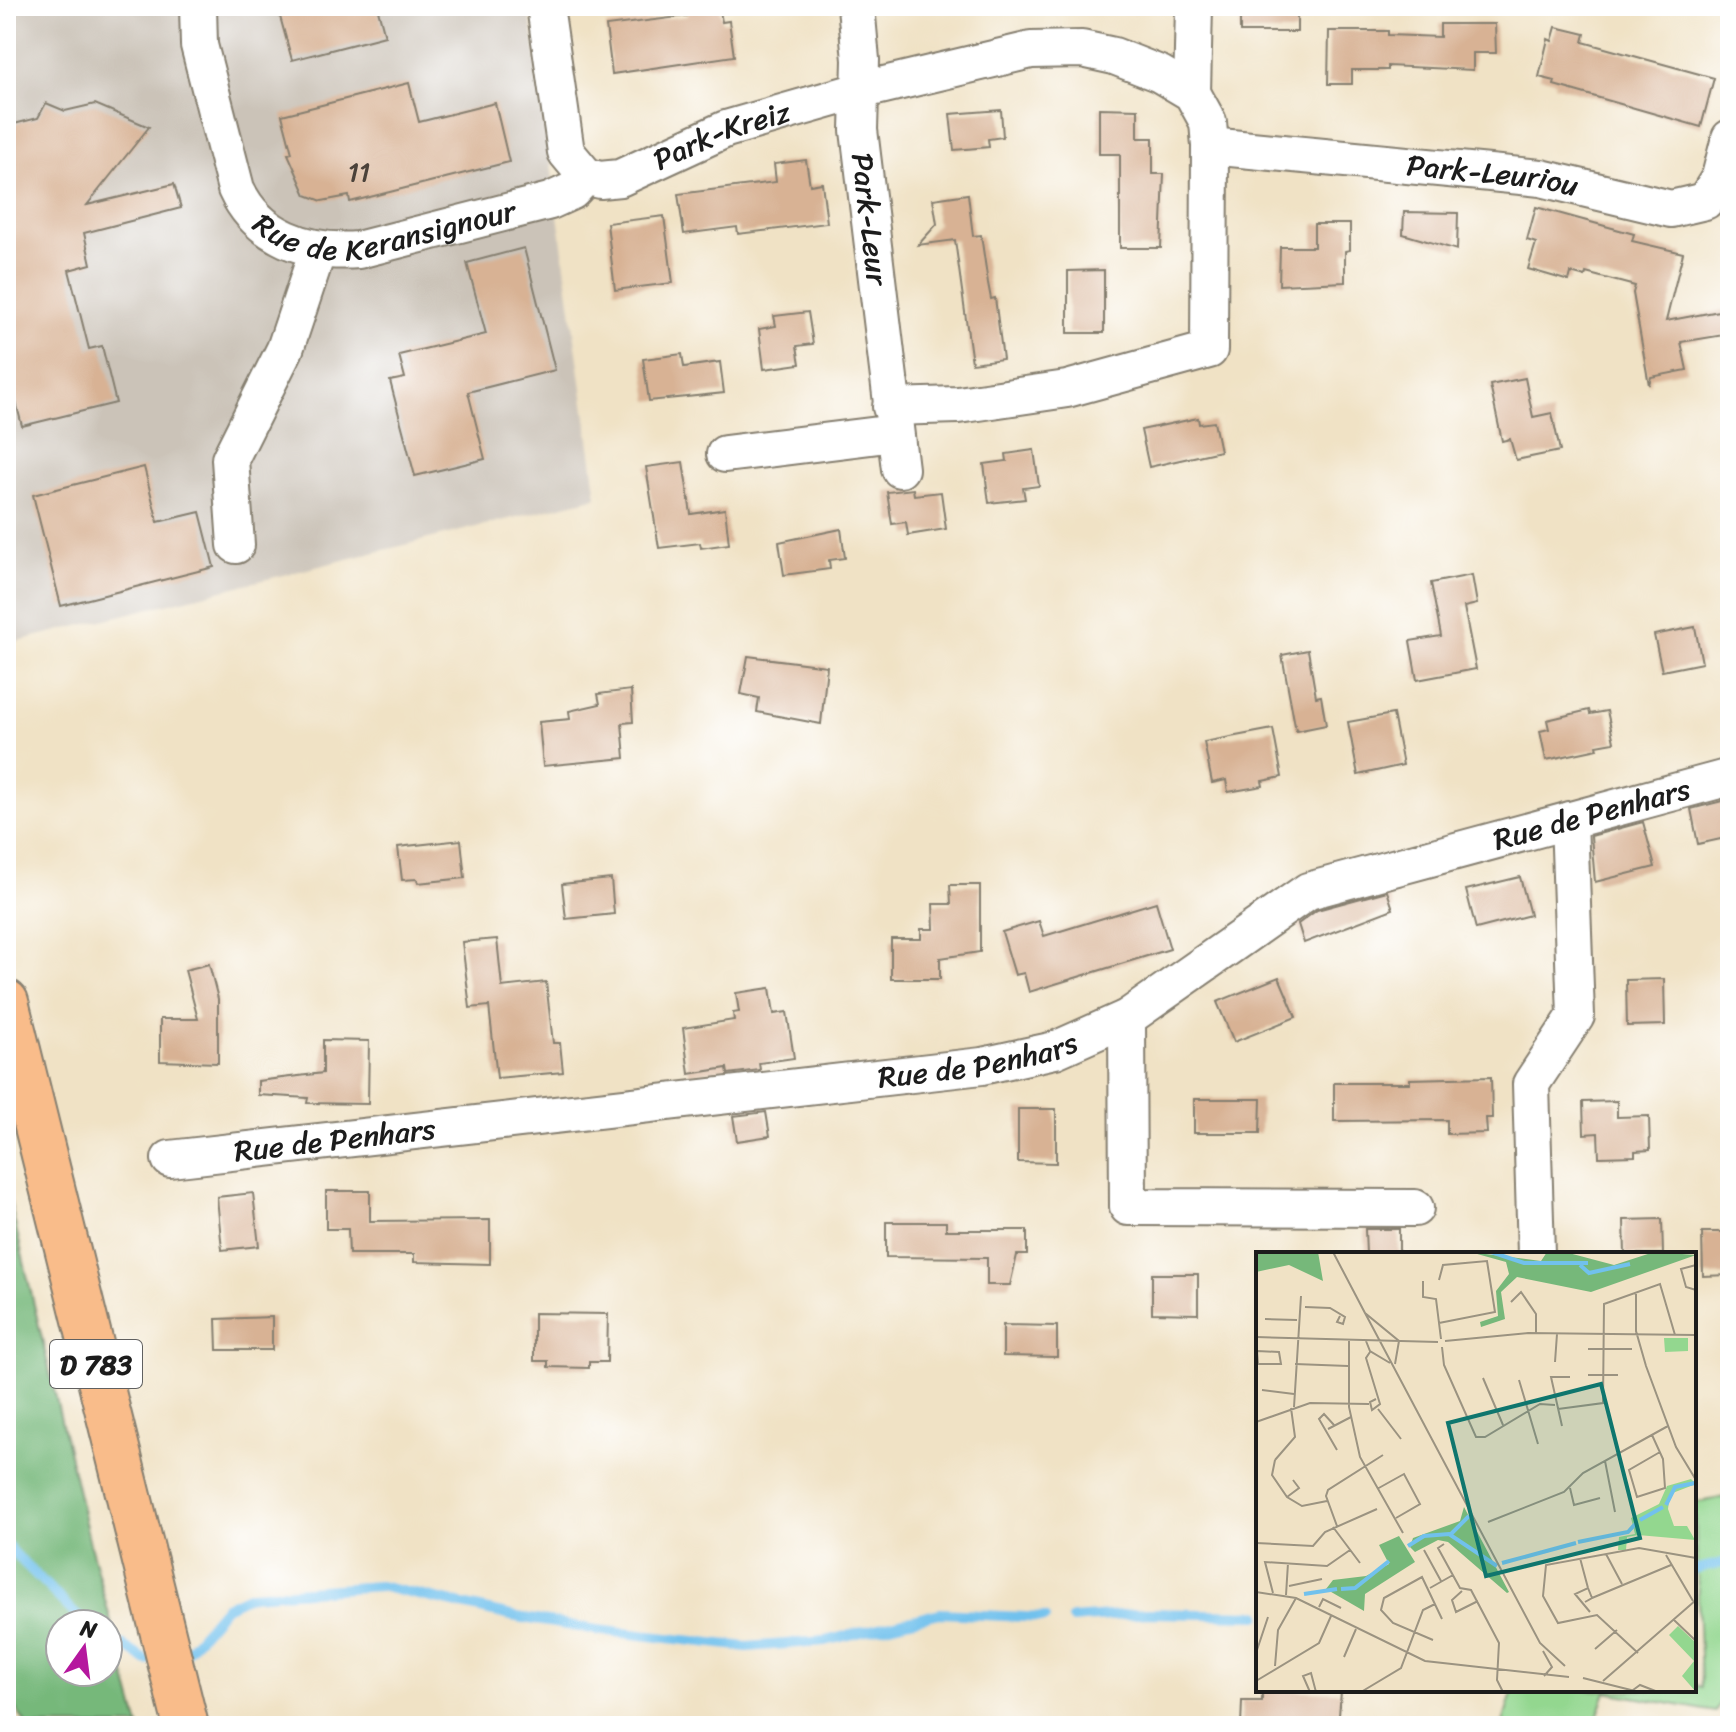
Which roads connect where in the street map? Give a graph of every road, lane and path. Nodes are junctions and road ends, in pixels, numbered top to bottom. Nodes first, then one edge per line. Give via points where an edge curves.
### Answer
1 (198, 6) edge
2 (545, 6) edge
3 (856, 6) edge
4 (1194, 6) edge
5 (859, 91) junction
6 (1192, 93) junction
7 (1730, 138) edge
8 (1210, 146) junction
9 (586, 176) junction
10 (318, 250) junction
11 (893, 420) junction
12 (725, 454) dead end
13 (900, 469) dead end
14 (236, 545) dead end
15 (1730, 777) edge
16 (1569, 820) junction
17 (6, 1002) edge
18 (1127, 1018) junction
19 (170, 1159) dead end
20 (1415, 1208) dead end
21 (1536, 1252) edge
22 (186, 1726) edge

1 - 10 street, Rue de Keransignour via 199,45 244,207 284,240
2 - 9 street via 562,140
3 - 5 street, Park-Leur
4 - 6 street
5 - 6 street via 1031,50 1082,49 1137,64
5 - 9 street, Park-Kreiz via 726,129 620,178
5 - 11 street, Park-Leur via 859,130
6 - 8 street via 1208,122
7 - 8 street, Park-Leuriou via 1720,177 1705,201 1671,209 1541,178
8 - 11 street via 1209,350 1067,389
9 - 10 street, Rue de Keransignour via 572,191 550,201 358,250
10 - 14 street via 285,349 230,459
11 - 12 street
11 - 13 street, Park-Leur
15 - 16 street, Rue de Penhars
16 - 18 street, Rue de Penhars via 1308,891
16 - 21 street via 1576,1016 1531,1084
17 - 22 main road, D 783
18 - 19 street, Rue de Penhars via 1055,1050 982,1066
18 - 20 street via 1128,1207

